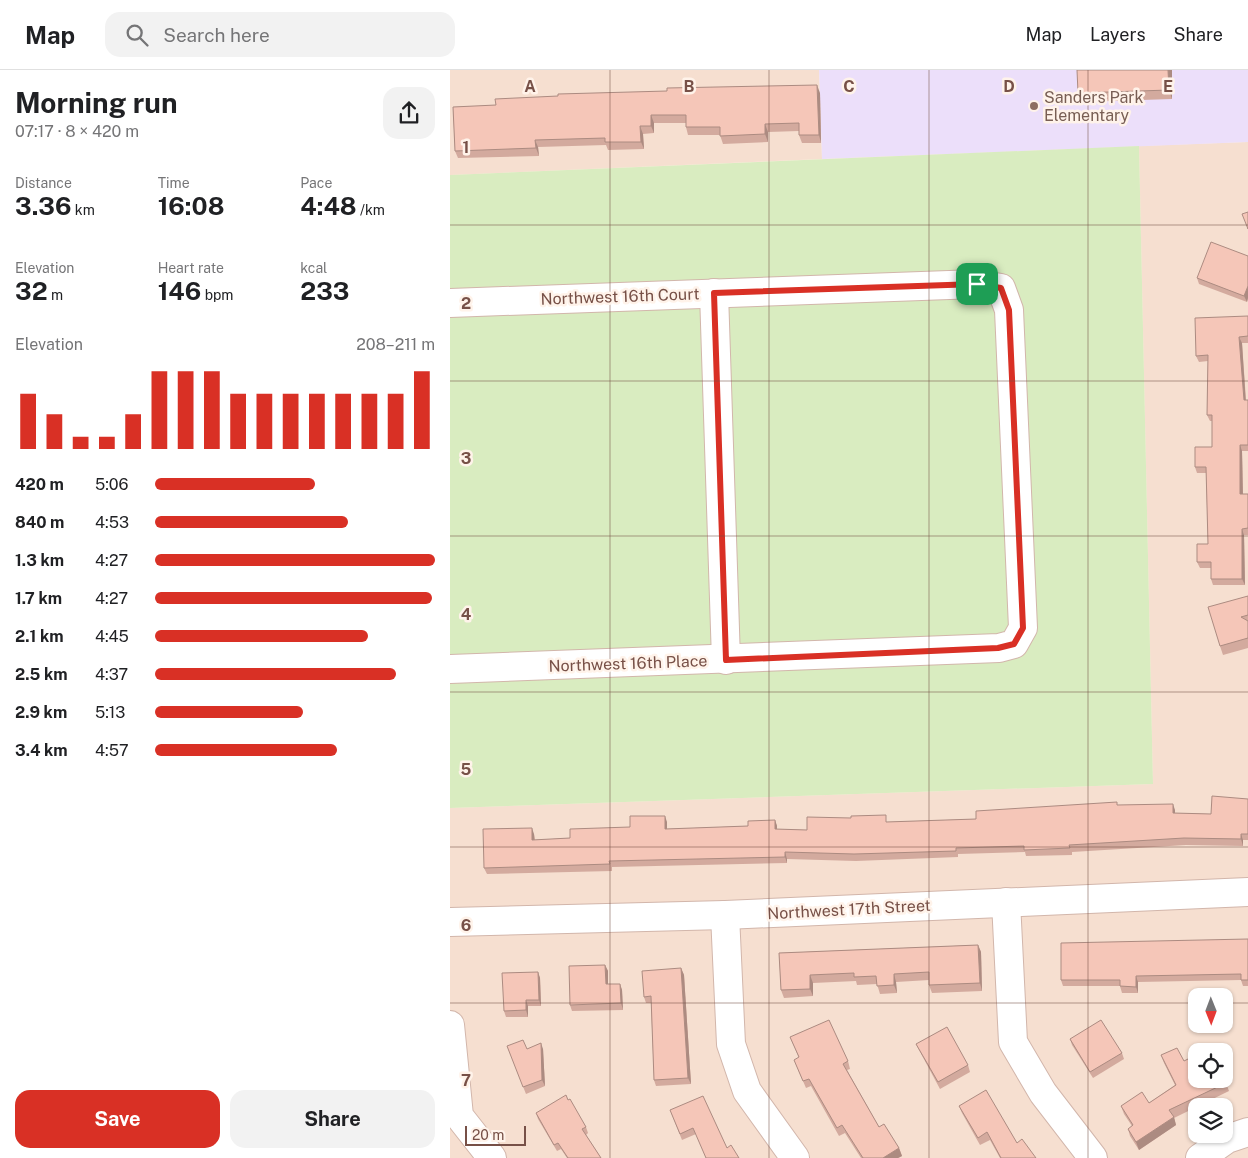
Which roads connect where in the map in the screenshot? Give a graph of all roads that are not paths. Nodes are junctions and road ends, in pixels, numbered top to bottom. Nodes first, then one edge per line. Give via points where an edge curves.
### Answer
1 (714, 293) junction
2 (450, 303) edge
3 (1014, 644) joint
4 (726, 660) junction
5 (450, 669) edge
6 (1248, 892) edge
7 (1006, 902) junction
8 (725, 915) junction
9 (450, 922) edge
10 (450, 1025) edge
11 (455, 1119) edge
12 (1248, 1132) edge
13 (492, 1158) edge
14 (795, 1158) edge
15 (1093, 1158) edge
16 (1200, 1158) edge

1 - 2 street, Northwest 16th Court
1 - 3 street, Northwest 16th Court via 977,284 1001,288 1009,310 1023,628
1 - 4 street
3 - 4 street, Northwest 16th Place via 998,648
4 - 5 street, Northwest 16th Place
6 - 7 street, Northwest 17th Street
7 - 8 street, Northwest 17th Street
7 - 15 street via 1013,1042 1043,1093
8 - 9 street, Northwest 17th Street
8 - 14 street via 731,1044 747,1091
10 - 11 street
11 - 13 street
12 - 16 street via 1227,1139

